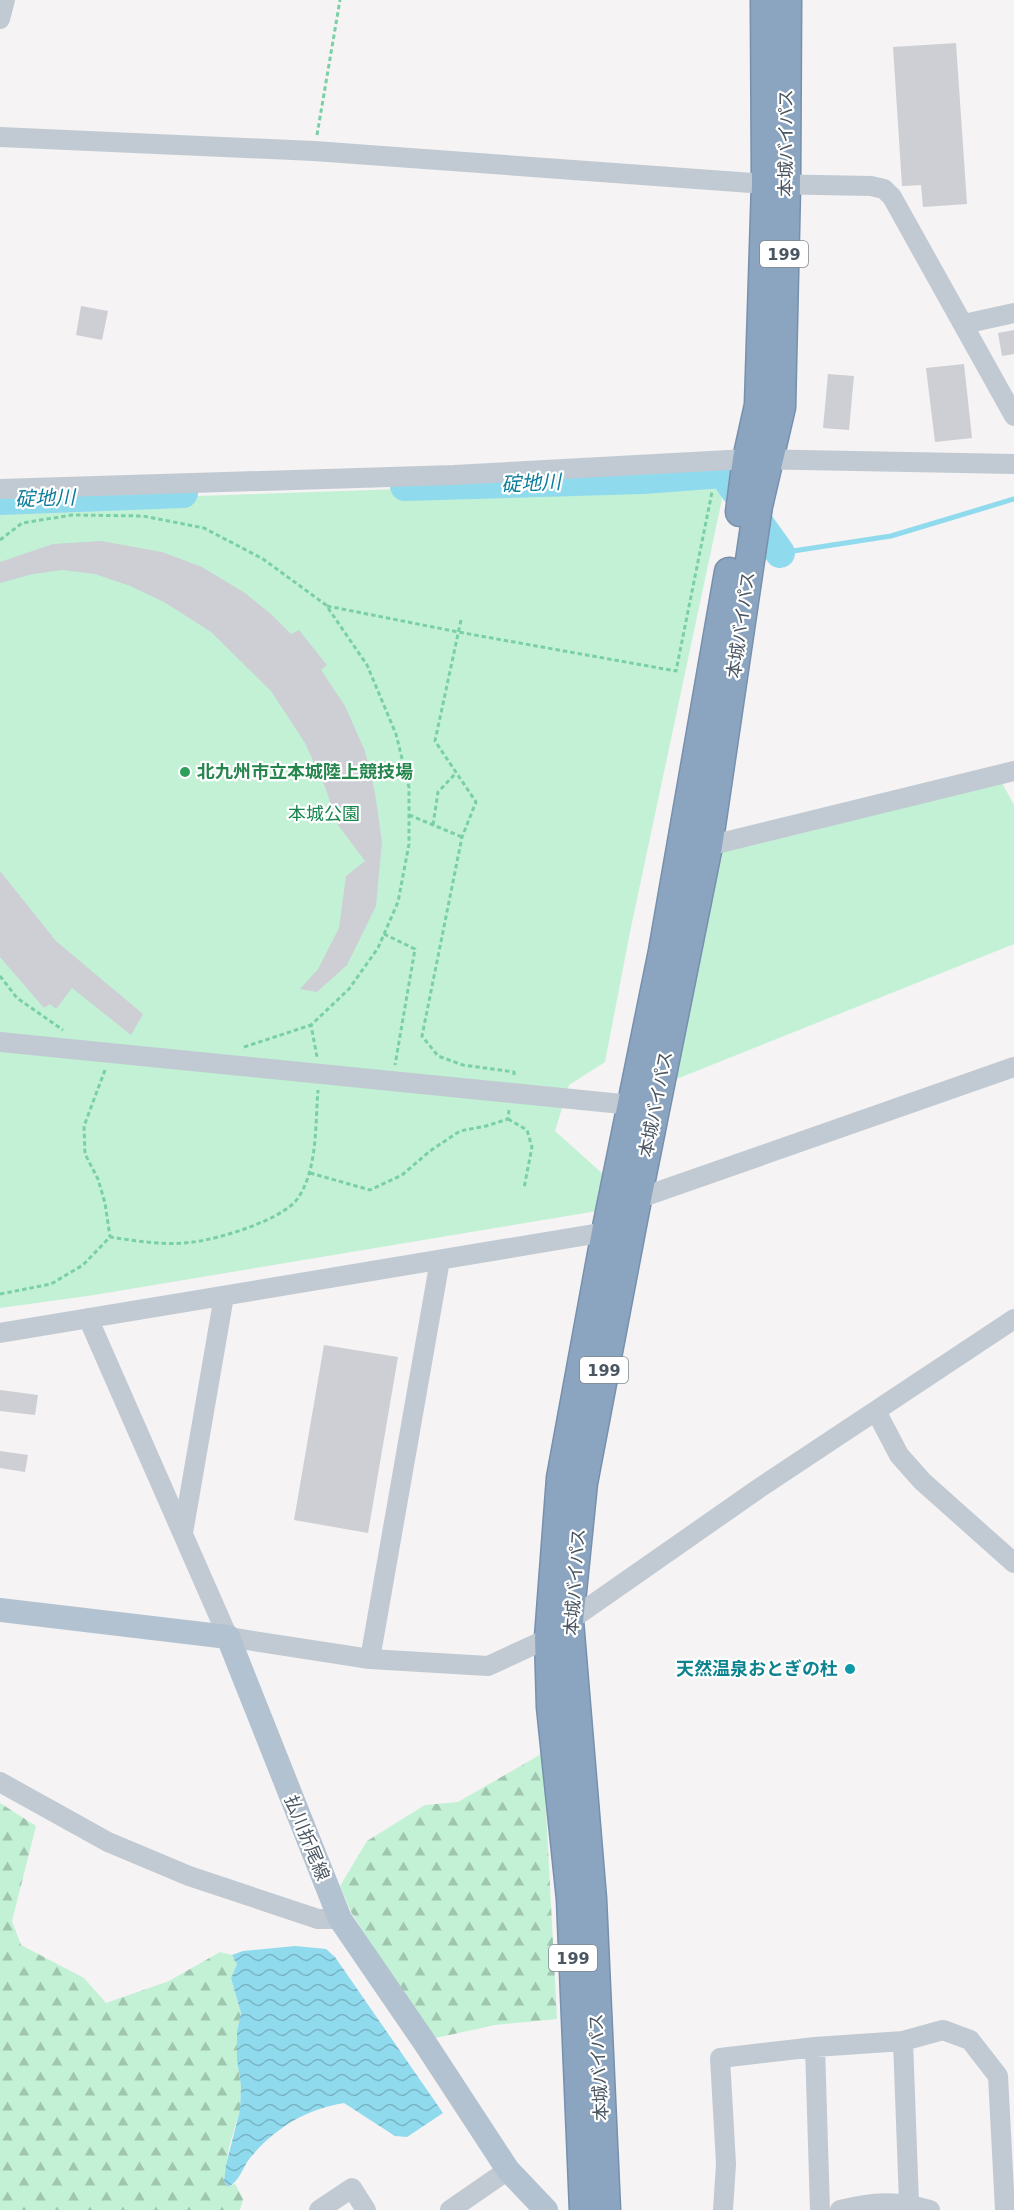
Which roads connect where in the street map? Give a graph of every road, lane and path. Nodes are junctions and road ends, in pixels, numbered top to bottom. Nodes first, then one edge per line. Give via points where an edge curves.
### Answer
1 (5, 0) edge
2 (340, 0) edge
3 (765, 0) edge
4 (787, 0) edge
5 (0, 19) edge
6 (0, 137) edge
7 (314, 151) junction
8 (776, 185) junction
9 (1014, 313) edge
10 (964, 324) junction
11 (1013, 412) edge
12 (758, 460) junction
13 (1014, 464) edge
14 (0, 489) edge
15 (712, 492) dead end
16 (744, 539) junction
17 (0, 540) edge
18 (326, 605) junction
19 (461, 620) dead end
20 (458, 632) junction
21 (1014, 771) edge
22 (456, 773) junction
23 (409, 814) junction
24 (433, 825) junction
25 (462, 837) junction
26 (708, 846) junction
27 (384, 934) junction
28 (0, 976) edge
29 (311, 1025) junction
30 (65, 1031) dead end
31 (0, 1042) edge
32 (243, 1048) dead end
33 (112, 1054) junction
34 (1014, 1066) edge
35 (320, 1074) junction
36 (392, 1082) junction
37 (512, 1094) junction
38 (632, 1105) junction
39 (508, 1119) junction
40 (310, 1173) junction
41 (524, 1188) dead end
42 (637, 1199) junction
43 (606, 1232) junction
44 (110, 1237) junction
45 (440, 1260) junction
46 (0, 1294) edge
47 (224, 1296) junction
48 (88, 1318) junction
49 (1014, 1319) edge
50 (0, 1333) edge
51 (876, 1411) junction
52 (183, 1533) junction
53 (1014, 1563) edge
54 (0, 1610) edge
55 (559, 1629) junction
56 (228, 1637) junction
57 (370, 1659) junction
58 (0, 1782) edge
59 (340, 1919) junction
60 (903, 2041) junction
61 (814, 2047) junction
62 (508, 2170) junction
63 (909, 2203) junction
64 (319, 2210) edge
65 (366, 2210) edge
66 (450, 2210) edge
67 (546, 2210) edge
68 (584, 2210) edge
69 (606, 2210) edge
70 (723, 2210) edge
71 (820, 2210) edge
72 (840, 2210) edge
73 (930, 2210) edge
74 (1005, 2210) edge

1 - 5 street
2 - 7 path
3 - 8 highway, 本城バイパス / 199
4 - 8 highway, 本城バイパス / 199
6 - 7 street
7 - 8 street
8 - 10 street via 884,189
8 - 12 highway, 本城バイパス / 199
9 - 10 street
10 - 11 street
12 - 13 street
12 - 14 street via 454,475
12 - 16 highway, 本城バイパス / 199
12 - 16 highway, 本城バイパス / 199 via 758,506
15 - 20 path via 676,671
16 - 26 highway, 本城バイパス / 199
16 - 38 highway, 本城バイパス / 199
17 - 18 path via 22,523 72,515 143,516 194,526 263,559
18 - 20 path
18 - 23 path via 367,665 396,734 409,787
19 - 20 path
20 - 22 path via 435,741
21 - 26 street
22 - 24 path via 438,792
22 - 25 path via 476,802
23 - 24 path
23 - 27 path via 409,844 398,902
24 - 25 path
25 - 37 path via 422,1036 438,1056 464,1065 514,1072
26 - 42 highway, 本城バイパス / 199
27 - 29 path via 349,989
27 - 36 path via 415,949
28 - 30 path via 17,998
29 - 32 path
29 - 35 path
31 - 33 street
33 - 35 street
33 - 44 path via 84,1126 85,1154 98,1179
34 - 42 street
35 - 36 street
35 - 40 path
36 - 37 street
37 - 38 street
37 - 39 path
38 - 43 highway, 本城バイパス / 199
39 - 40 path via 460,1131 402,1175 370,1190
39 - 41 path via 527,1130 532,1147
40 - 44 path via 297,1199 275,1217 235,1232 193,1242
42 - 55 highway, 本城バイパス / 199
43 - 45 street
43 - 55 highway, 本城バイパス / 199 via 561,1478
44 - 46 path via 83,1265 51,1284
45 - 47 street
45 - 57 street
47 - 48 street
47 - 52 street
48 - 50 street
48 - 52 street
49 - 51 street
51 - 53 street via 899,1455 922,1481
51 - 55 street
52 - 56 street
54 - 56 main road
55 - 57 street via 488,1666
55 - 68 highway, 本城バイパス / 199 via 551,1707 571,1899
55 - 69 highway, 本城バイパス / 199 via 592,1899
56 - 57 street
56 - 59 main road, 払川折尾線
58 - 59 street via 108,1842 189,1876 318,1918
59 - 62 main road, 払川折尾線
60 - 61 street
60 - 63 street
60 - 74 street via 943,2030 970,2040 998,2076
61 - 70 street via 720,2058 726,2164
61 - 71 street
62 - 66 street
62 - 67 main road, 払川折尾線
63 - 72 street via 869,2203
63 - 73 street
64 - 65 street via 352,2188

